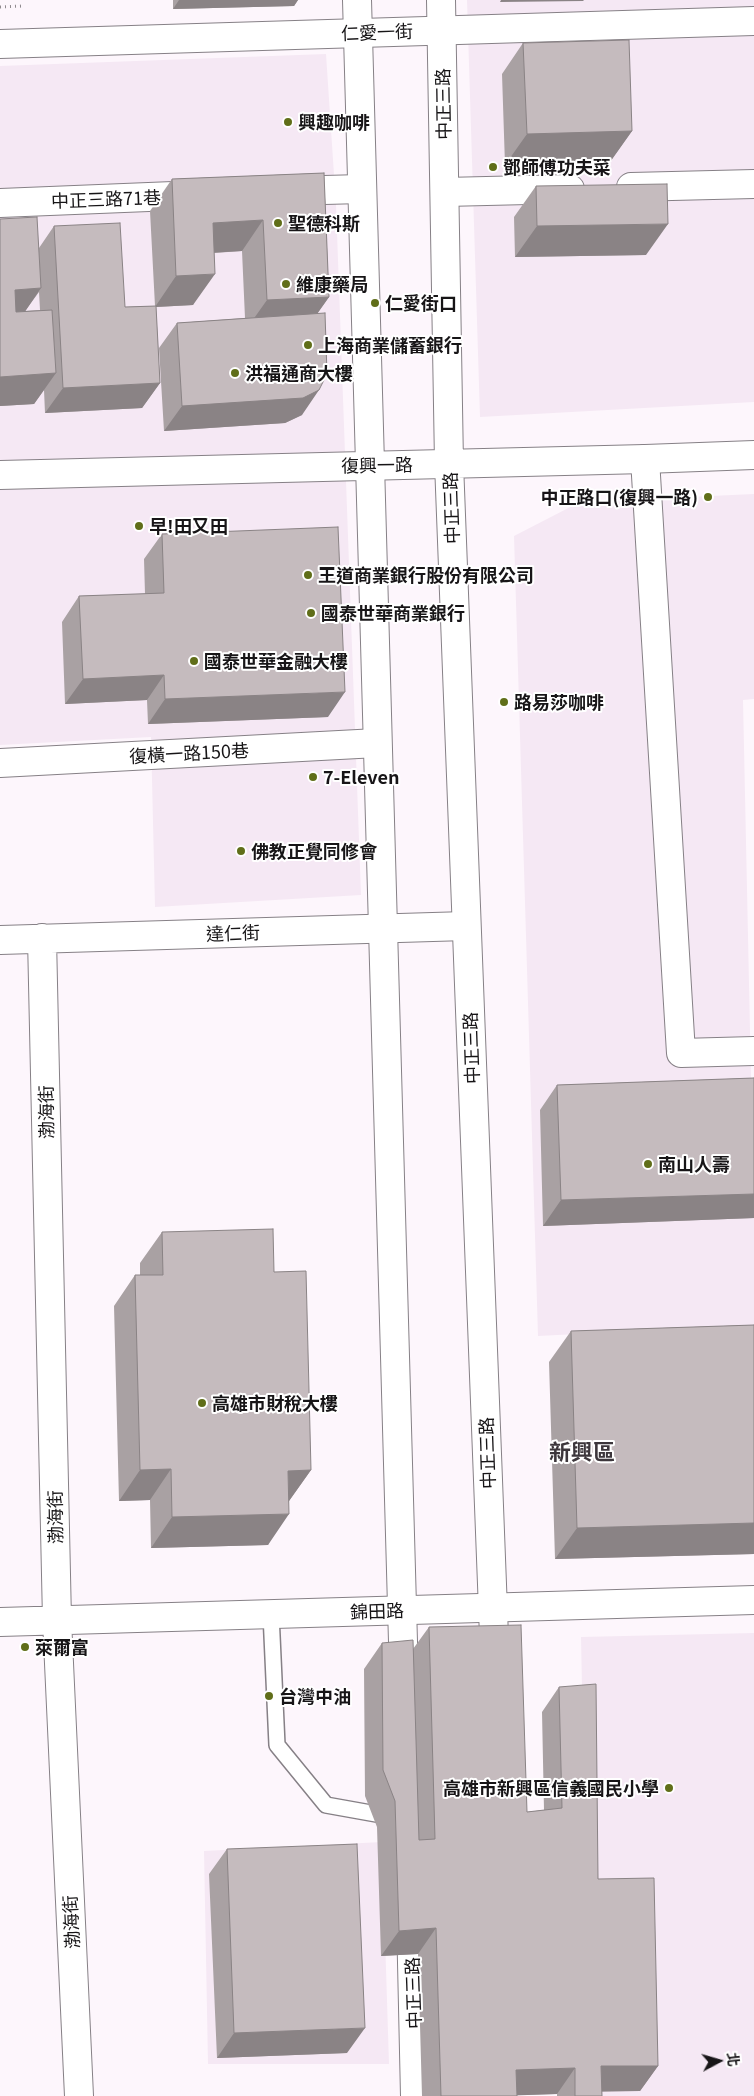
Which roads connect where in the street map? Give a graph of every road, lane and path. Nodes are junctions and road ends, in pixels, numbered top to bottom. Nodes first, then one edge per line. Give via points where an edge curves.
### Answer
1 (357, 0) edge
2 (440, 0) edge
3 (23, 6) dead end
4 (0, 7) edge
5 (754, 21) edge
6 (442, 30) junction
7 (358, 33) junction
8 (0, 44) edge
9 (754, 184) edge
10 (362, 189) junction
11 (260, 192) edge
12 (445, 192) junction
13 (220, 194) edge
14 (0, 203) edge
15 (754, 455) edge
16 (645, 459) junction
17 (449, 463) junction
18 (370, 465) junction
19 (754, 466) edge
20 (0, 475) edge
21 (377, 742) junction
22 (0, 763) edge
23 (466, 926) junction
24 (383, 928) junction
25 (42, 938) junction
26 (0, 940) edge
27 (754, 1051) edge
28 (754, 1600) edge
29 (494, 1608) junction
30 (402, 1610) junction
31 (271, 1614) junction
32 (57, 1620) junction
33 (0, 1622) edge
34 (496, 1691) edge
35 (405, 1704) edge
36 (408, 1820) edge
37 (410, 1889) edge
38 (79, 2096) edge
39 (415, 2096) edge

1 - 7 street
2 - 6 street, 中正三路
3 - 4 path
5 - 6 street, 仁愛一街
6 - 7 street, 仁愛一街
6 - 12 street, 中正三路
7 - 8 street, 仁愛一街
7 - 10 street
9 - 12 street
10 - 11 street
10 - 18 street
12 - 17 street, 中正三路
13 - 14 street, 中正三路71巷
15 - 16 street, 復興一路
15 - 19 street
16 - 17 street, 復興一路
16 - 27 street via 681,1053
17 - 18 street, 復興一路
17 - 23 street, 中正三路
18 - 20 street, 復興一路
18 - 21 street
21 - 22 street, 復橫一路150巷
21 - 24 street
23 - 24 street, 達仁街
23 - 29 street, 中正三路
24 - 25 street, 達仁街
24 - 30 street
25 - 26 street, 達仁街
25 - 32 street, 渤海街
28 - 29 street, 錦田路
29 - 30 street, 錦田路
29 - 34 street, 中正三路
30 - 31 street, 錦田路
30 - 35 street
31 - 32 street, 錦田路
31 - 36 lane via 277,1745 326,1805
32 - 33 street, 錦田路
32 - 38 street, 渤海街
37 - 39 street, 中正三路

